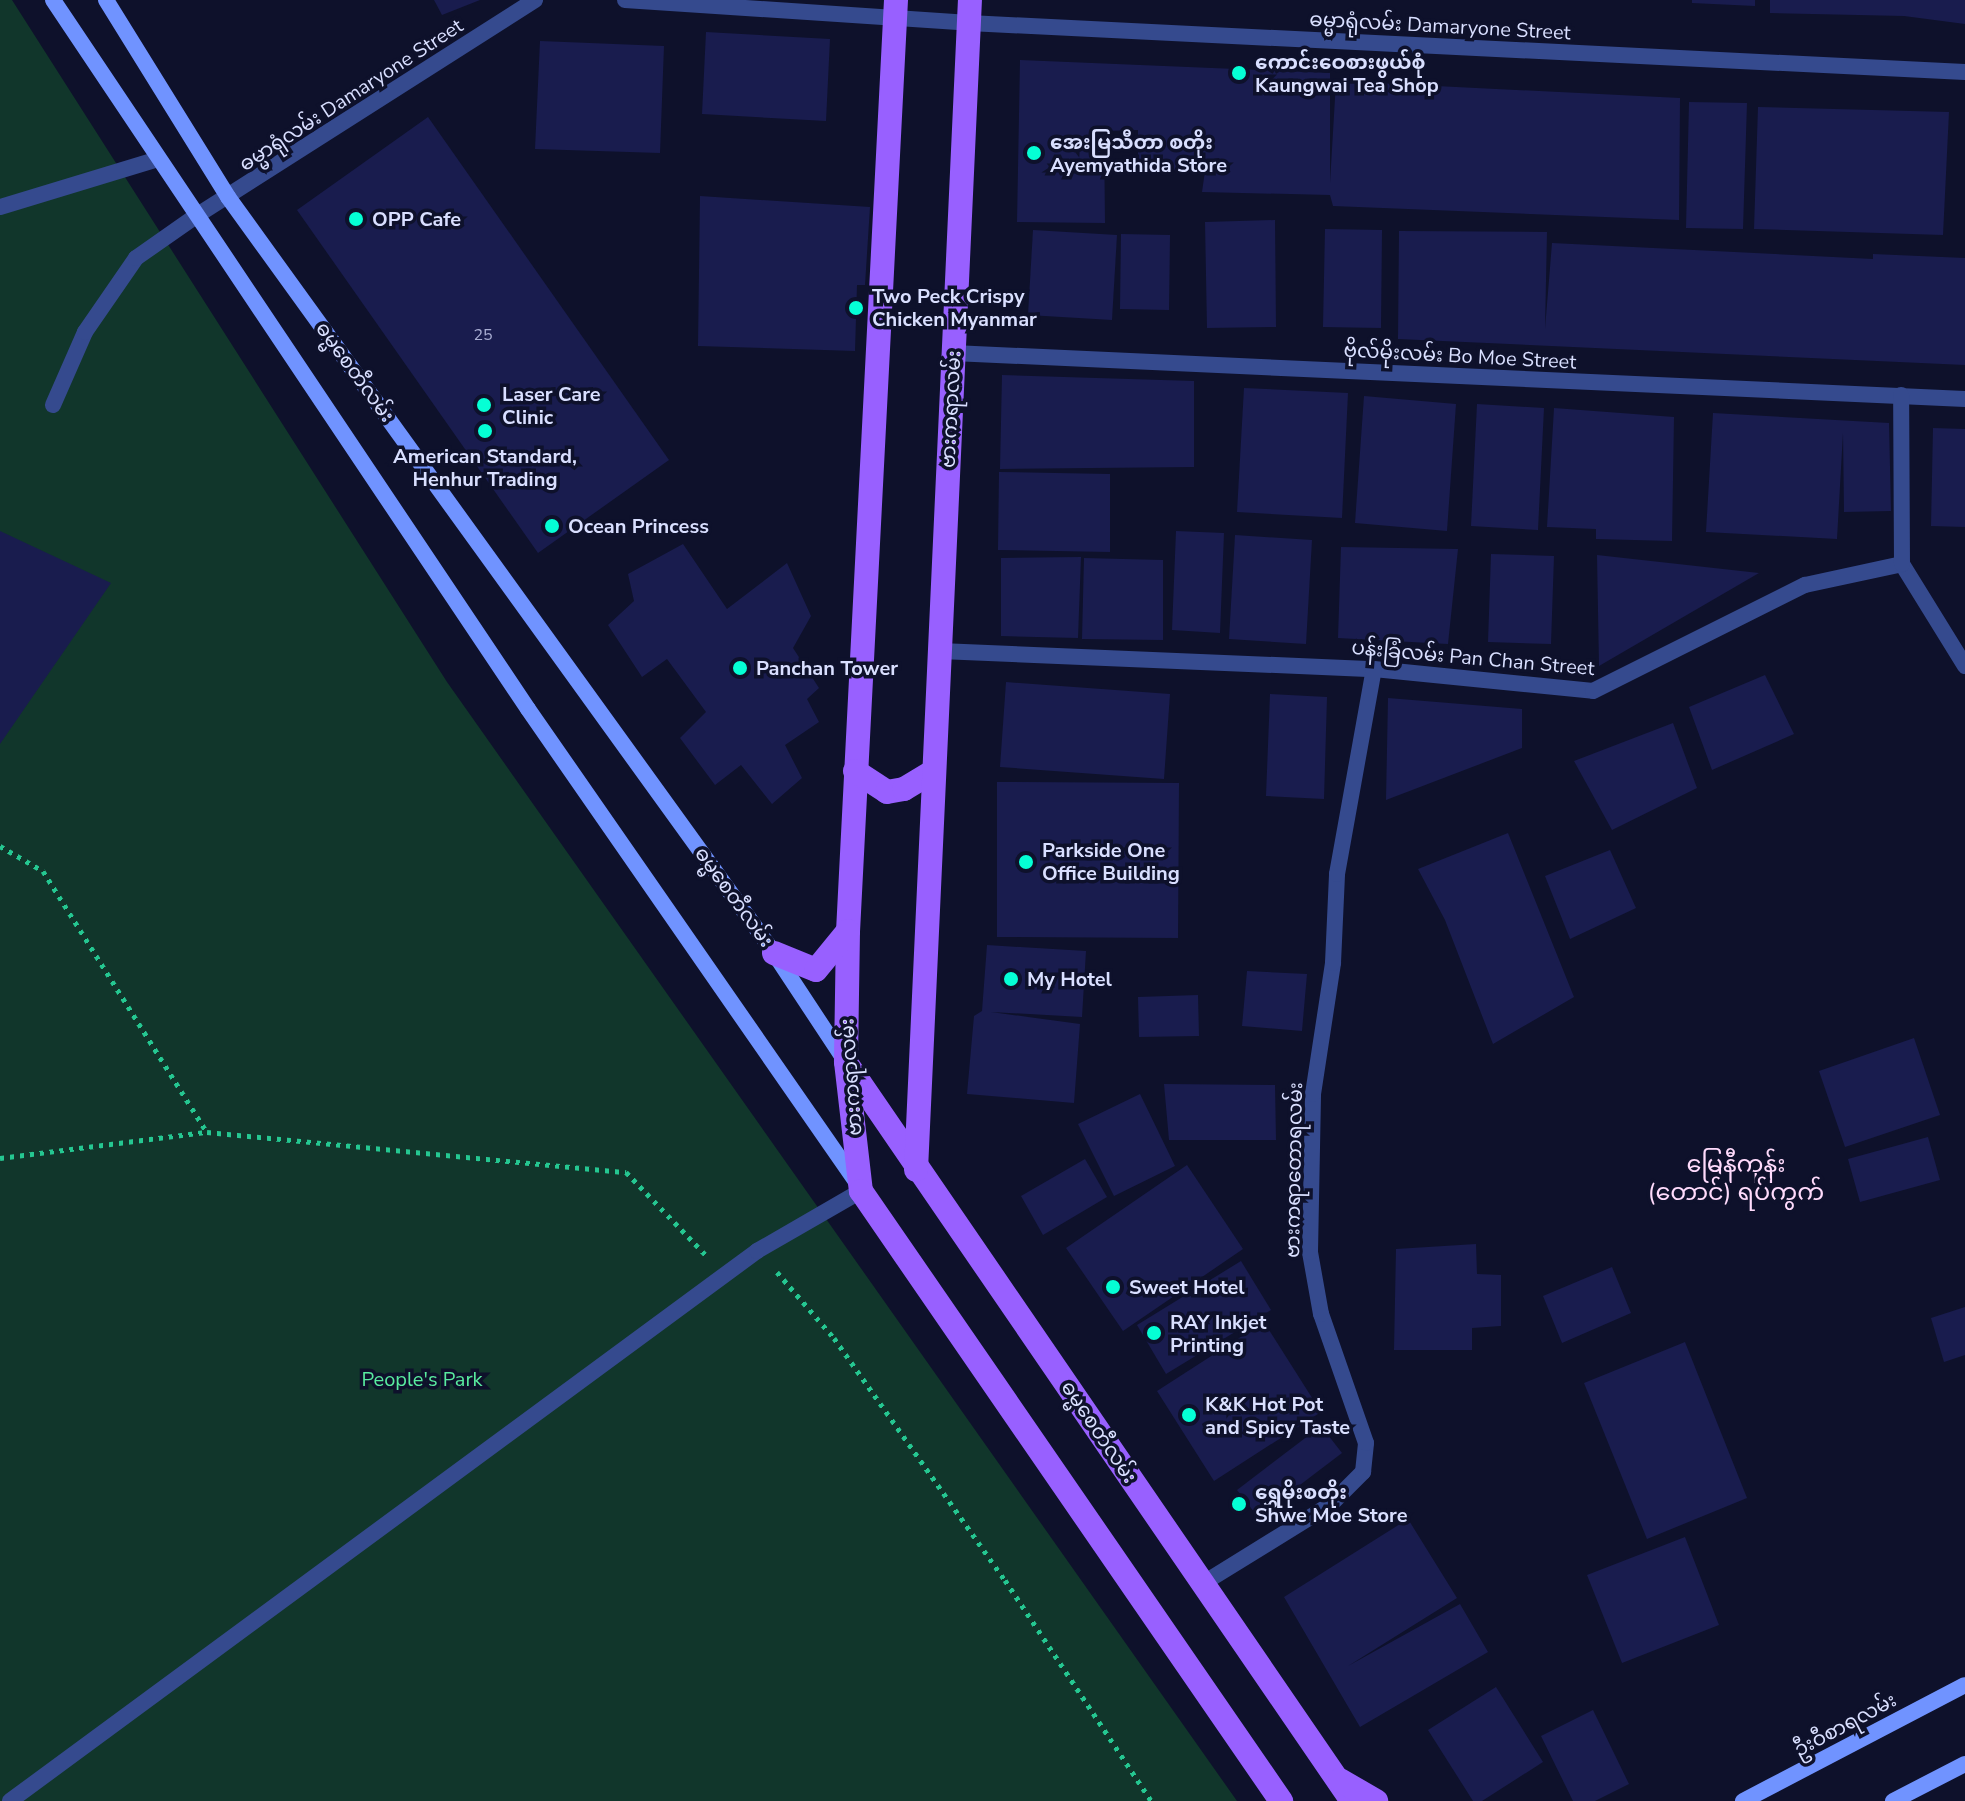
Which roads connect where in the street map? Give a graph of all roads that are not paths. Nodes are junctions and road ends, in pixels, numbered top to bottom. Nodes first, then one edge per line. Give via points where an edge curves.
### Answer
1 (53, 0) edge
2 (106, 0) edge
3 (535, 0) edge
4 (625, 0) edge
5 (896, 9) edge
6 (970, 12) edge
7 (1965, 72) edge
8 (158, 159) junction
9 (228, 197) junction
10 (0, 207) edge
11 (196, 216) junction
12 (953, 353) junction
13 (1901, 395) junction
14 (1965, 399) edge
15 (53, 405) dead end
16 (1902, 564) junction
17 (940, 651) junction
18 (1965, 666) edge
19 (1374, 669) junction
20 (855, 771) junction
21 (934, 771) junction
22 (848, 931) junction
23 (774, 953) junction
24 (846, 1062) junction
25 (916, 1170) junction
26 (861, 1191) junction
27 (1202, 1584) junction
28 (1965, 1685) edge
29 (1965, 1764) edge
30 (1333, 1776) junction
31 (10, 1801) edge
32 (1281, 1801) edge
33 (1352, 1801) edge
34 (1376, 1801) edge
35 (1743, 1801) edge
36 (1893, 1801) edge

1 - 8 main road
2 - 9 main road, ဓမ္မစေတီလမ်း
3 - 9 street, ဓမ္မာရုံလမ်း Damaryone Street
4 - 5 street, ဓမ္မာရုံလမ်း Damaryone Street
5 - 6 street, ဓမ္မာရုံလမ်း Damaryone Street
5 - 20 main road, ဗားကရာလမ်း
6 - 7 street, ဓမ္မာရုံလမ်း Damaryone Street
6 - 12 main road, ဗားကရာလမ်း
8 - 10 street
8 - 11 main road
9 - 11 street, ဓမ္မာရုံလမ်း Damaryone Street
9 - 23 main road, ဓမ္မစေတီလမ်း
11 - 15 street, ဓမ္မာရုံလမ်း Damaryone Street via 136,258 85,332
11 - 26 main road
12 - 13 street, ဗိုလ်မိုးလမ်း Bo Moe Street
12 - 17 main road, ဗားကရာလမ်း
13 - 14 street, ဗိုလ်မိုးလမ်း Bo Moe Street
13 - 16 street
16 - 18 street
16 - 19 street, ပန်းခြံလမ်း Pan Chan Street via 1805,585 1593,691
17 - 19 street, ပန်းခြံလမ်း Pan Chan Street
17 - 21 main road, ဗားကရာလမ်း
19 - 27 street, ဗားကရာတောရလမ်း via 1337,874 1333,963 1313,1094 1310,1236 1321,1314 1366,1443 1363,1472 1330,1505
20 - 21 main road via 887,792 904,789
20 - 22 main road, ဗားကရာလမ်း
21 - 25 main road, ဗားကရာလမ်း
22 - 23 main road via 816,970
22 - 24 main road, ဗားကရာလမ်း
23 - 24 main road, ဓမ္မစေတီလမ်း
24 - 25 main road, ဓမ္မစေတီလမ်း
24 - 26 main road, ဗားကရာလမ်း
25 - 27 main road, ဓမ္မစေတီလမ်း
26 - 31 street via 757,1251
26 - 32 main road
27 - 30 main road, ဓမ္မစေတီလမ်း
28 - 35 main road, ဦးဝီစာရလမ်း
29 - 36 main road
30 - 33 main road, ဓမ္မစေတီလမ်း
30 - 34 main road

